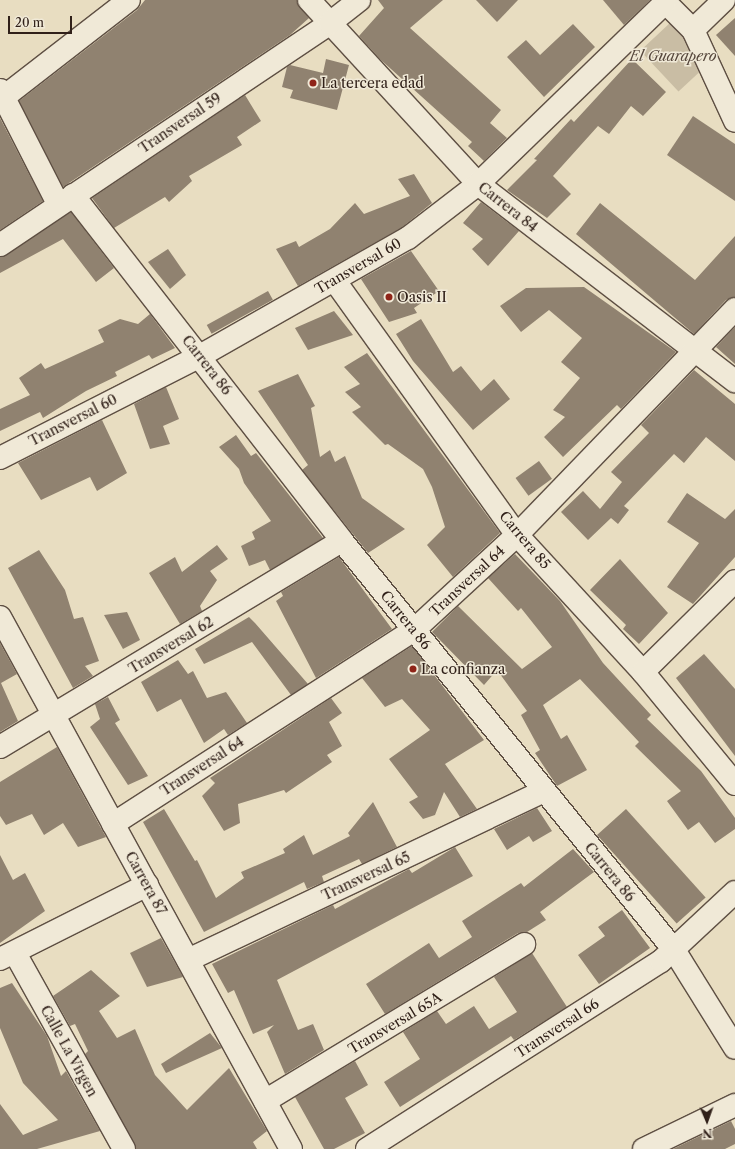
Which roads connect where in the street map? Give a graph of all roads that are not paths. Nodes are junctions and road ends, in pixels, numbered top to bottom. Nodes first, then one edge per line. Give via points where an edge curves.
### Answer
1 (129, 0) edge
2 (309, 0) edge
3 (359, 0) edge
4 (724, 0) edge
5 (664, 1) edge
6 (330, 23) junction
7 (693, 30) junction
8 (1, 96) edge
9 (735, 121) edge
10 (478, 184) junction
11 (66, 200) junction
12 (0, 245) edge
13 (334, 281) junction
14 (735, 309) edge
15 (697, 350) junction
16 (200, 356) junction
17 (735, 381) edge
18 (0, 458) edge
19 (517, 535) junction
20 (342, 541) junction
21 (735, 581) edge
22 (0, 617) edge
23 (414, 630) junction
24 (643, 672) junction
25 (54, 716) junction
26 (0, 747) edge
27 (735, 784) edge
28 (544, 791) junction
29 (113, 824) junction
30 (147, 885) junction
31 (735, 892) edge
32 (524, 944) dead end
33 (674, 950) junction
34 (7, 956) edge
35 (188, 960) junction
36 (735, 1048) edge
37 (265, 1101) junction
38 (735, 1106) edge
39 (124, 1149) edge
40 (291, 1149) edge
41 (367, 1149) edge
42 (644, 1149) edge

1 - 8 street
2 - 6 street, Carrera 84
3 - 6 street, Transversal 59
4 - 7 street
5 - 7 street
5 - 10 street, Transversal 60
6 - 10 street, Carrera 84
6 - 11 street, Transversal 59
7 - 9 street
8 - 11 street, Carrera 86
10 - 13 street, Transversal 60 via 408,238
10 - 15 street, Carrera 84
11 - 12 street, Transversal 59
11 - 16 street, Carrera 86
13 - 16 street, Transversal 60
13 - 19 street, Carrera 85
14 - 15 street, Transversal 64
15 - 17 street, Carrera 84
15 - 19 street, Transversal 64
16 - 18 street, Transversal 60
16 - 20 street, Carrera 86
19 - 23 street, Transversal 64
19 - 24 street, Carrera 85
20 - 23 street, Carrera 86
20 - 25 street, Transversal 62
21 - 24 street
22 - 25 street, Carrera 87
23 - 28 street, Carrera 86
23 - 29 street, Transversal 64
24 - 27 street, Carrera 85
25 - 26 street, Transversal 62
25 - 29 street, Carrera 87
28 - 33 street, Carrera 86
28 - 35 street, Transversal 65
29 - 30 street, Carrera 87
30 - 34 street
30 - 35 street, Carrera 87
31 - 33 street, Transversal 66
32 - 37 street, Transversal 65A
33 - 36 street, Carrera 86
33 - 41 street, Transversal 66
34 - 39 street, Calle La Virgen
35 - 37 street, Carrera 87
37 - 40 street, Carrera 87
38 - 42 street

